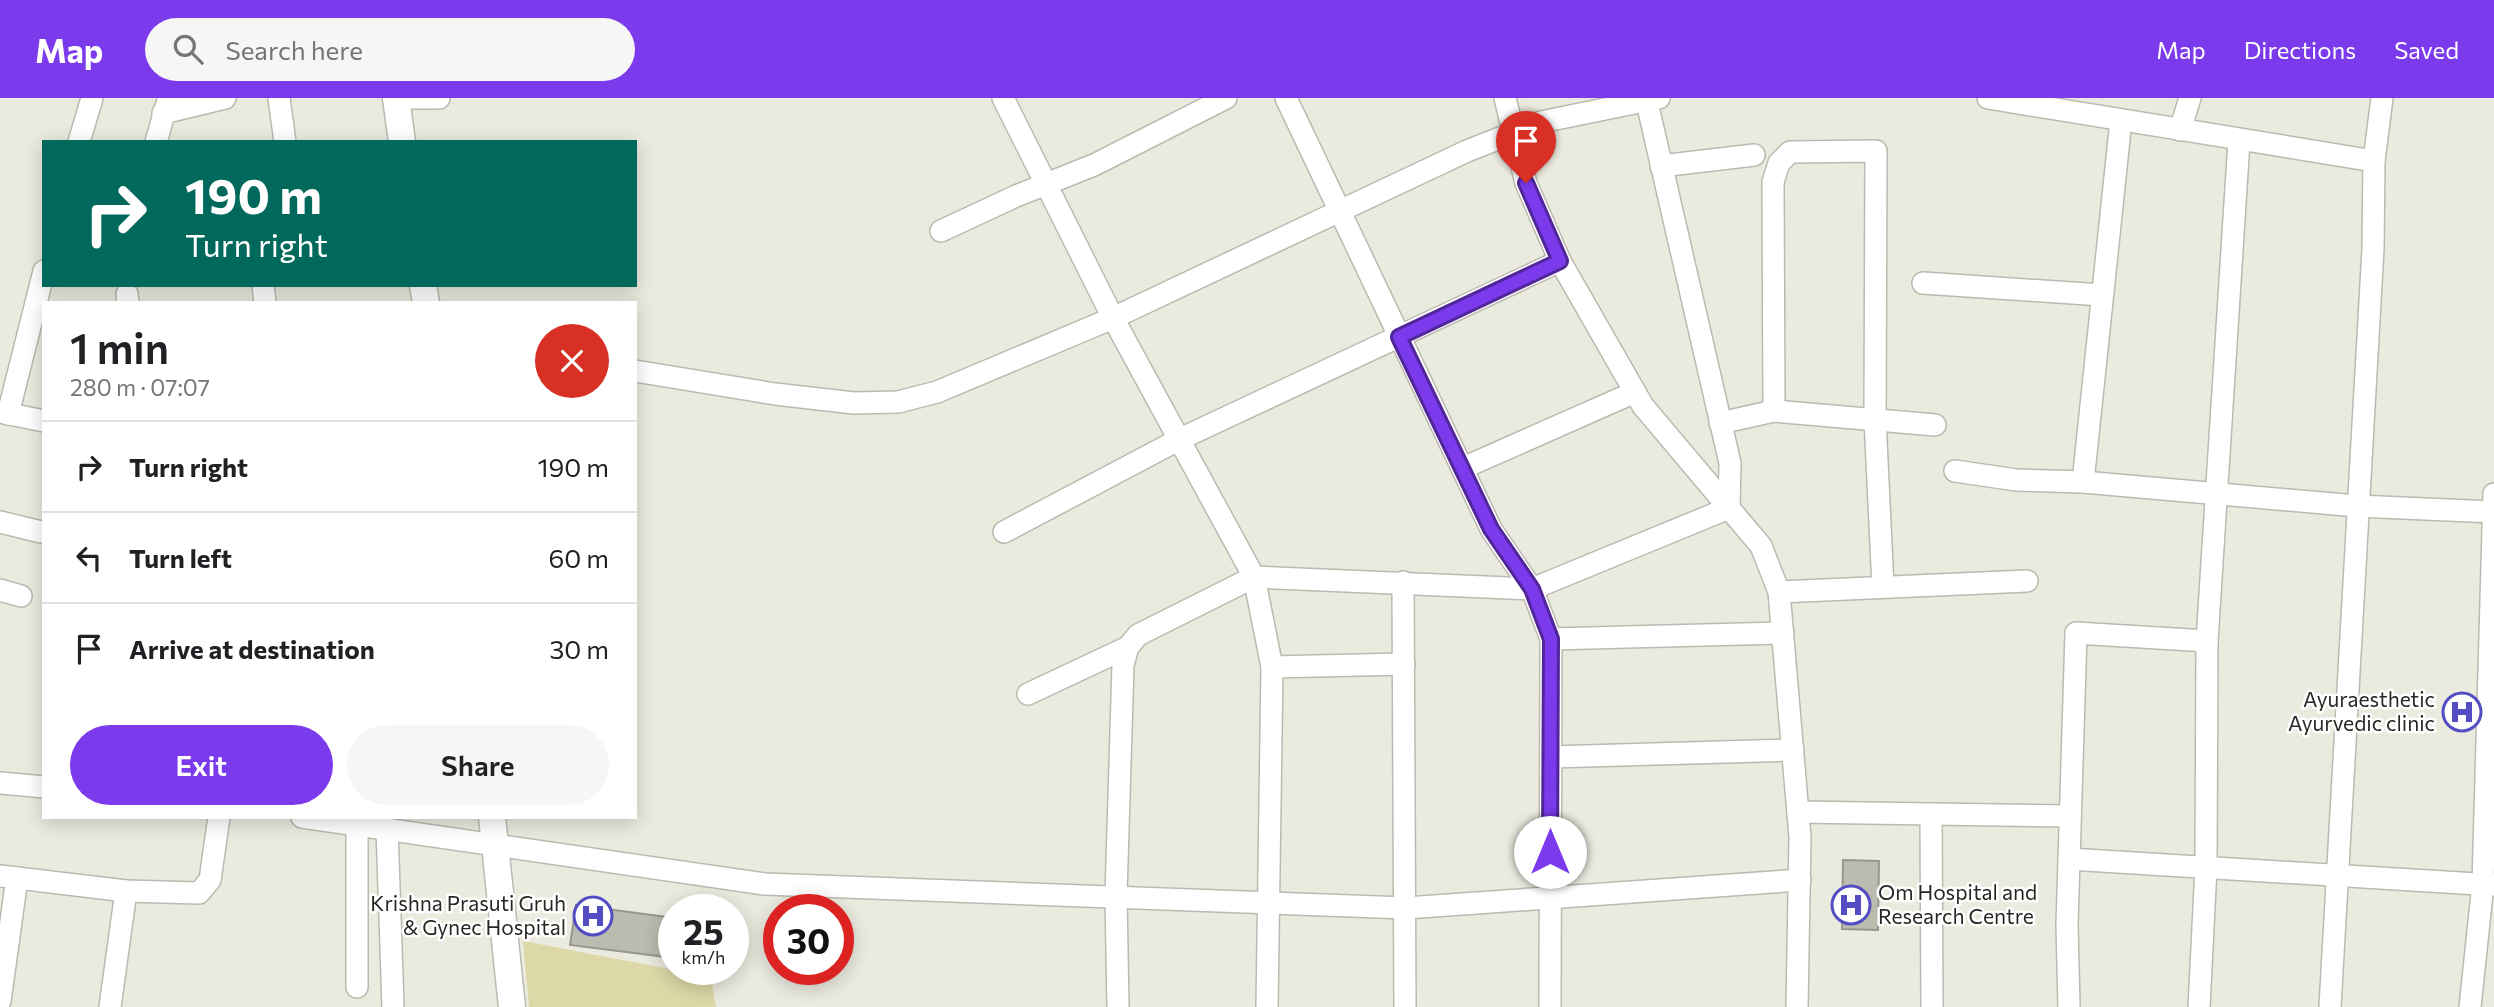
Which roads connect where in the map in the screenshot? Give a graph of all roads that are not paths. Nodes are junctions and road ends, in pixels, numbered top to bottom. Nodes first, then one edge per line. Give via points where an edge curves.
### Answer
1 (92, 98) edge
2 (225, 98) edge
3 (279, 98) edge
4 (396, 98) edge
5 (439, 98) edge
6 (1003, 98) edge
7 (1226, 98) edge
8 (1286, 98) edge
9 (1505, 98) edge
10 (1988, 98) edge
11 (2190, 98) edge
12 (2382, 98) edge
13 (1651, 99) edge
14 (166, 105) edge
15 (2121, 120) junction
16 (2180, 131) junction
17 (1513, 133) junction
18 (80, 140) edge
19 (157, 140) edge
20 (285, 140) edge
21 (402, 140) edge
22 (2239, 141) junction
23 (1754, 155) dead end
24 (2374, 161) junction
25 (1661, 166) junction
26 (1046, 185) junction
27 (1339, 208) junction
28 (941, 231) dead end
29 (1560, 261) junction
30 (42, 278) edge
31 (1923, 283) dead end
32 (2102, 295) junction
33 (1114, 318) junction
34 (1399, 337) junction
35 (637, 371) edge
36 (1635, 392) junction
37 (1774, 411) junction
38 (4, 413) edge
39 (1875, 419) junction
40 (42, 421) edge
41 (1720, 423) junction
42 (1935, 425) dead end
43 (1178, 440) junction
44 (1463, 468) junction
45 (1955, 471) dead end
46 (2083, 482) junction
47 (2219, 494) junction
48 (2357, 506) junction
49 (2493, 506) edge
50 (1729, 508) junction
51 (0, 522) edge
52 (41, 532) dead end
53 (1004, 532) dead end
54 (1254, 577) junction
55 (2027, 581) dead end
56 (1403, 582) junction
57 (1883, 587) junction
58 (1532, 589) junction
59 (0, 590) edge
60 (1779, 592) junction
61 (21, 596) dead end
62 (1783, 634) junction
63 (1551, 639) junction
64 (2207, 640) junction
65 (1128, 647) junction
66 (1404, 664) junction
67 (1272, 667) junction
68 (1028, 694) dead end
69 (2491, 703) edge
70 (1793, 750) junction
71 (1551, 757) junction
72 (0, 783) edge
73 (42, 787) edge
74 (1798, 812) junction
75 (1931, 814) junction
76 (2070, 816) junction
77 (219, 819) edge
78 (318, 819) edge
79 (492, 819) edge
80 (357, 824) junction
81 (387, 828) junction
82 (496, 845) junction
83 (2069, 859) junction
84 (2206, 867) junction
85 (2336, 876) junction
86 (8, 877) edge
87 (1800, 880) junction
88 (2488, 884) edge
89 (126, 891) junction
90 (1116, 895) junction
91 (1550, 899) junction
92 (1271, 904) junction
93 (1406, 908) junction
94 (357, 987) dead end
95 (0, 1001) edge
96 (110, 1007) edge
97 (393, 1007) edge
98 (512, 1007) edge
99 (1118, 1007) edge
100 (1267, 1007) edge
101 (1405, 1007) edge
102 (1550, 1007) edge
103 (1797, 1007) edge
104 (1932, 1007) edge
105 (2069, 1007) edge
106 (2199, 1007) edge
107 (2330, 1007) edge
108 (2470, 1007) edge

1 - 18 street
2 - 14 street
3 - 20 street
4 - 5 street
4 - 21 street
6 - 26 street
7 - 26 street
8 - 27 street
9 - 17 street
10 - 15 street
11 - 16 street
12 - 24 street
13 - 17 street via 1541,122
13 - 25 street
14 - 19 street
15 - 16 street
15 - 32 street
16 - 22 street
17 - 27 street
17 - 29 street via 1526,183
22 - 24 street
22 - 47 street
23 - 25 street
24 - 48 street
25 - 41 street
26 - 28 street
26 - 33 street
27 - 33 street
27 - 34 street
29 - 34 street
29 - 36 street
30 - 38 street
31 - 32 street
32 - 46 street
33 - 35 street via 937,392 898,402 854,403 775,394
33 - 43 street
34 - 43 street
34 - 44 street
36 - 44 street
36 - 50 street
37 - 39 street
37 - 39 street via 1773,181 1779,163 1790,152 1877,150
37 - 41 street
38 - 40 street
39 - 42 street
39 - 57 street
41 - 50 street via 1730,463
43 - 53 street
43 - 54 street
44 - 58 street via 1491,529
45 - 46 street via 2016,480
46 - 47 street
47 - 48 street
47 - 64 street
48 - 49 street
48 - 85 street
49 - 69 street
50 - 58 street
50 - 60 street via 1761,546
51 - 52 street
54 - 56 street
54 - 65 street via 1138,635
54 - 67 street
55 - 57 street
56 - 58 street
56 - 66 street
57 - 60 street
58 - 63 street
59 - 61 street
60 - 62 street
62 - 63 street
62 - 70 street
63 - 71 street
64 - 76 street via 2077,633
64 - 84 street
65 - 68 street
65 - 90 street via 1122,665
66 - 67 street
66 - 93 street
67 - 92 street
69 - 88 street
70 - 71 street
70 - 74 street
71 - 91 street
72 - 73 street
74 - 75 street
74 - 87 street
75 - 76 street
75 - 104 street
76 - 83 street
77 - 89 street via 206,888 188,895
78 - 80 street
79 - 82 street
80 - 81 street
80 - 94 street
81 - 82 street
81 - 97 street
82 - 90 street via 765,884
82 - 98 street
83 - 84 street
83 - 105 street
84 - 85 street
84 - 106 street
85 - 88 street
85 - 107 street
86 - 89 street
86 - 95 street
87 - 91 street
87 - 103 street
88 - 108 street
89 - 96 street
90 - 92 street
90 - 99 street
91 - 93 street
91 - 102 street
92 - 93 street
92 - 100 street
93 - 101 street

